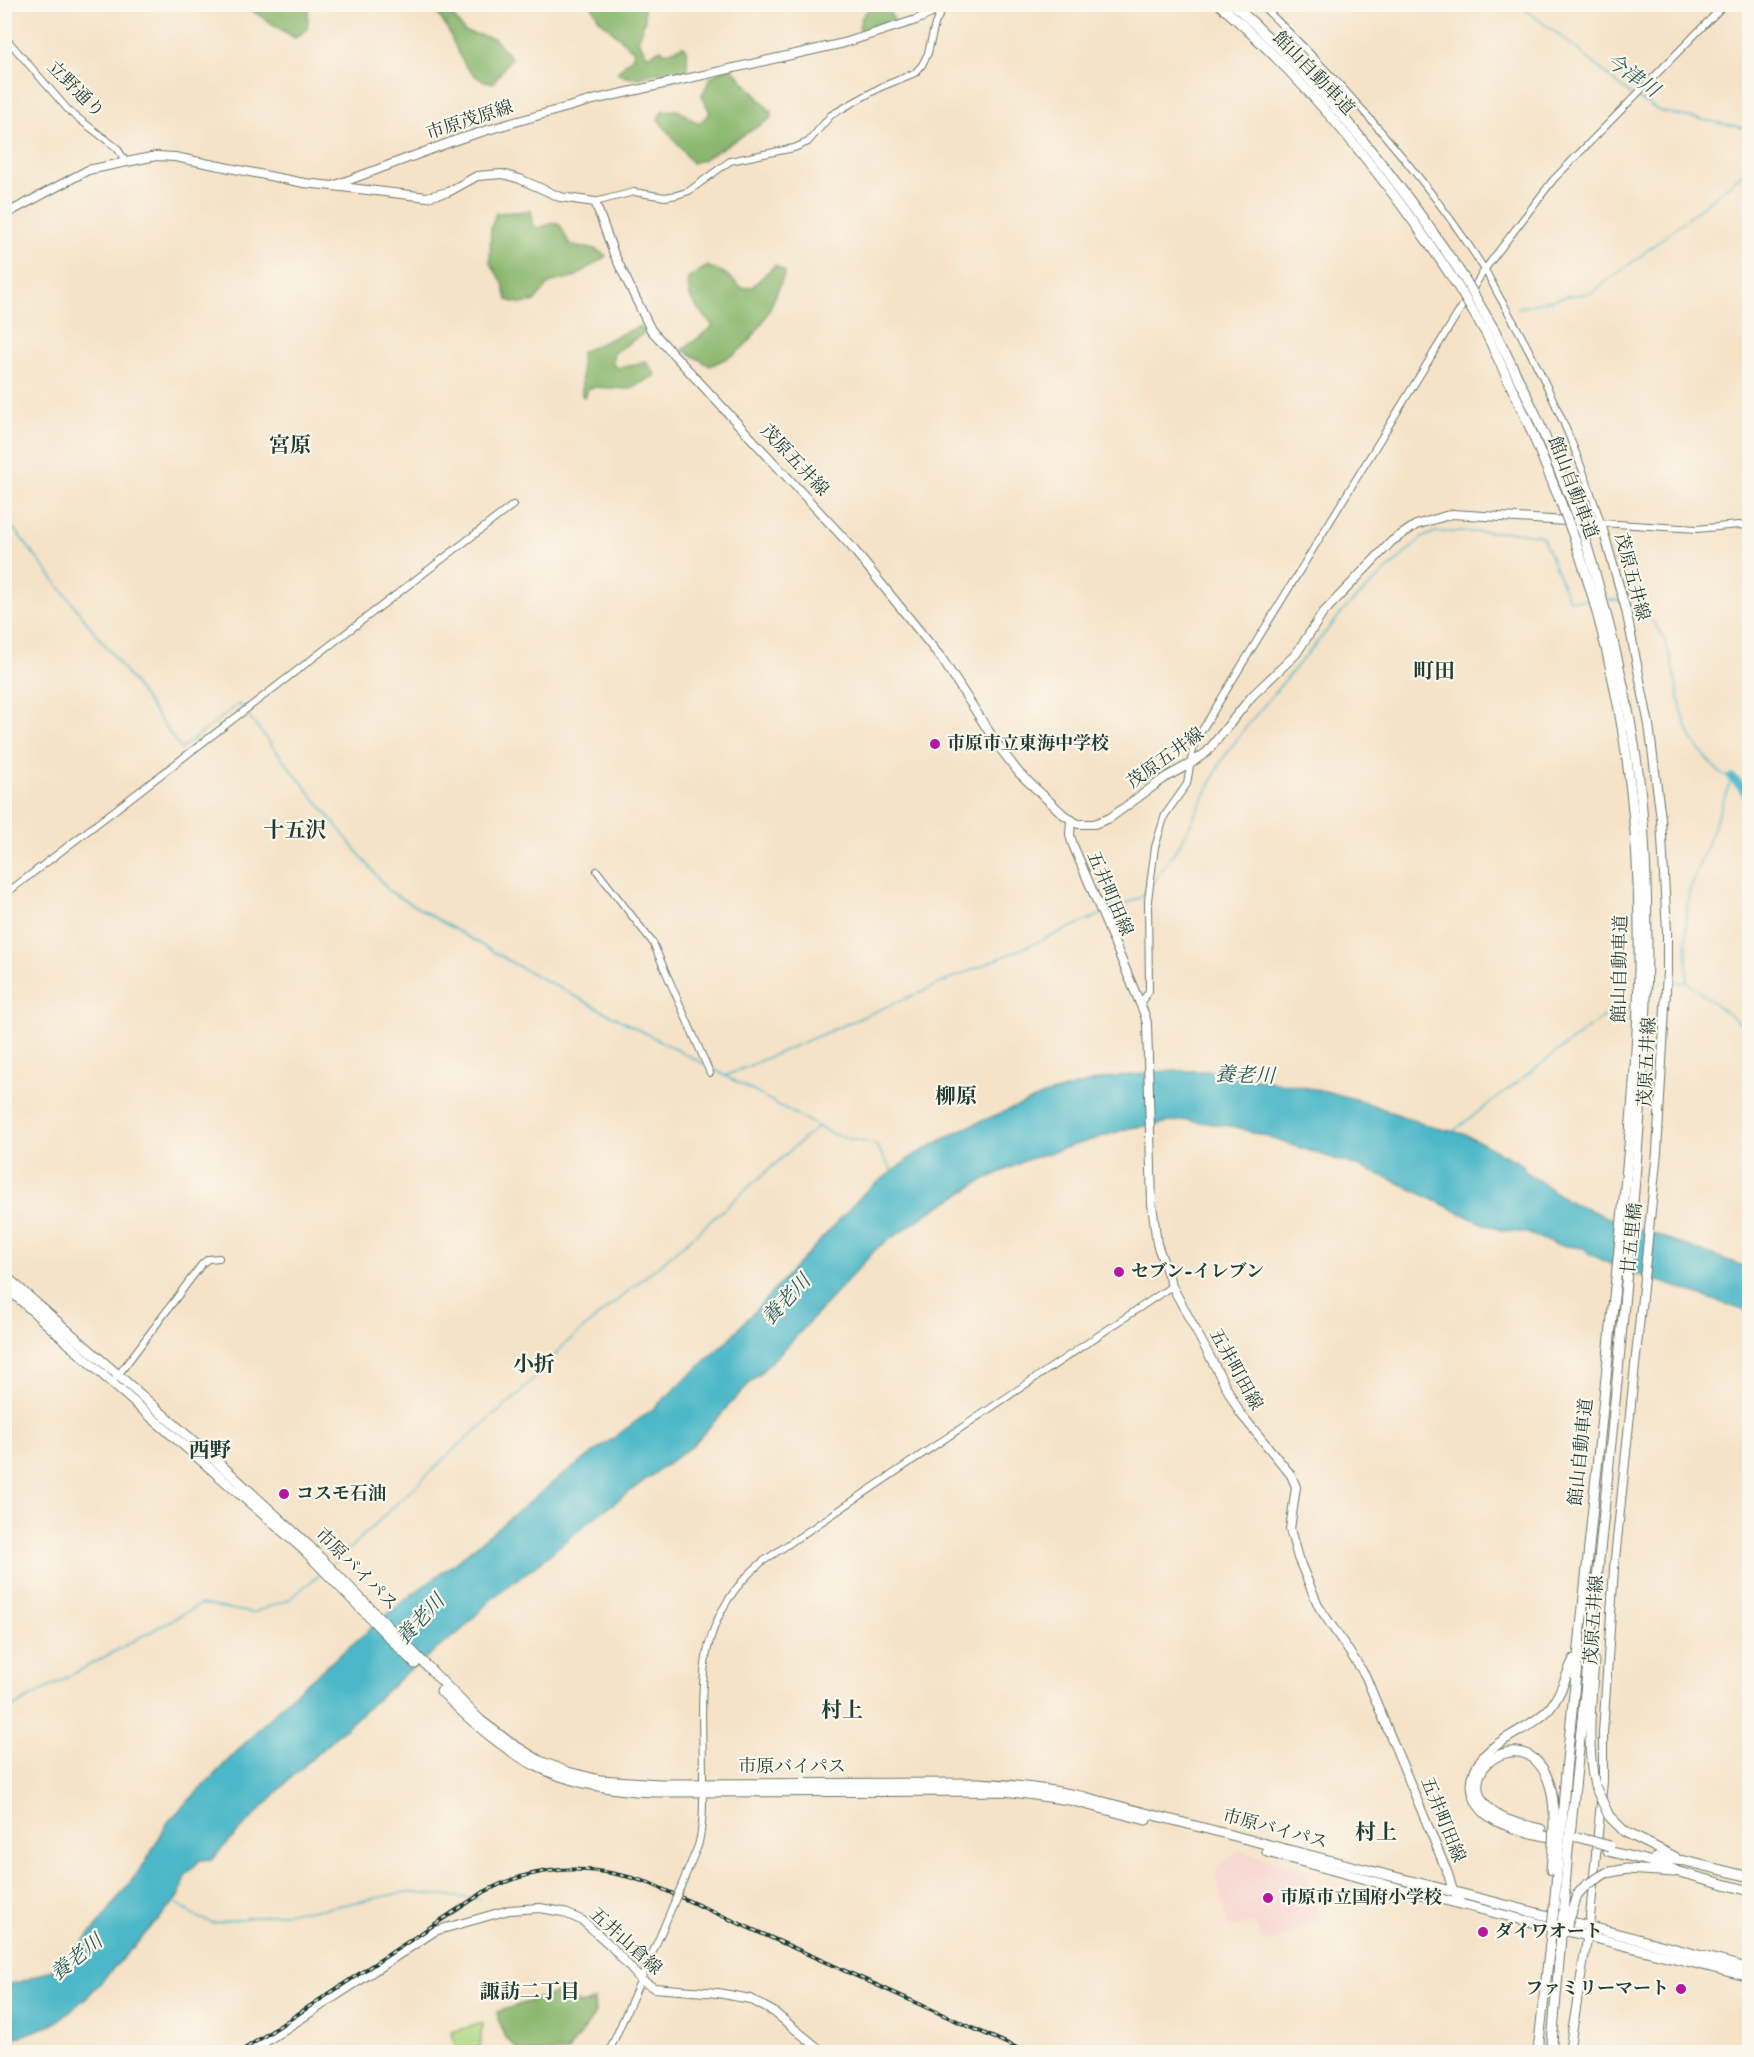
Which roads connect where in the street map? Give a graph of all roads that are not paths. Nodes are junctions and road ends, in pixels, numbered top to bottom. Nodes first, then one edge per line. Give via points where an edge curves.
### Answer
1 (1219, 4) edge
2 (1233, 4) edge
3 (1260, 4) edge
4 (1725, 4) edge
5 (947, 6) edge
6 (4, 36) edge
7 (126, 162) junction
8 (333, 186) junction
9 (596, 202) junction
10 (4, 215) edge
11 (1485, 269) junction
12 (1461, 282) junction
13 (1491, 333) junction
14 (513, 505) dead end
15 (1600, 523) junction
16 (1749, 526) edge
17 (1580, 538) junction
18 (1190, 764) junction
19 (1071, 821) junction
20 (597, 872) dead end
21 (4, 895) edge
22 (1140, 1004) junction
23 (710, 1073) dead end
24 (1634, 1144) junction
25 (1656, 1165) joint
26 (219, 1258) dead end
27 (4, 1275) edge
28 (4, 1285) edge
29 (1172, 1286) junction
30 (1640, 1316) joint
31 (115, 1379) junction
32 (1596, 1583) junction
33 (1578, 1652) junction
34 (703, 1787) junction
35 (1562, 1837) junction
36 (1609, 1848) junction
37 (1685, 1862) junction
38 (1679, 1872) junction
39 (1749, 1877) edge
40 (1453, 1891) junction
41 (1749, 1891) edge
42 (1460, 1902) junction
43 (1559, 1910) junction
44 (1588, 1931) junction
45 (1749, 1967) edge
46 (1749, 1977) edge
47 (641, 1980) junction
48 (1538, 2047) edge
49 (1552, 2048) edge
50 (250, 2052) edge
51 (609, 2052) edge
52 (823, 2052) edge
53 (1569, 2052) edge

1 - 12 highway, 館山自動車道 via 1345,131
2 - 12 highway, 館山自動車道 via 1352,125 1432,230
3 - 11 street via 1371,120 1437,200
4 - 11 street via 1553,180
5 - 8 main road, 市原茂原線 via 844,43 593,100 523,120 459,139
5 - 9 street via 935,24 928,53 915,73 831,115 808,142 730,161 689,191 677,195 634,192
6 - 7 street, 立野通り via 70,112 117,148
7 - 8 main road, 市原茂原線 via 165,155
7 - 10 main road, 市原茂原線 via 78,174
8 - 9 main road via 427,197 448,192 477,176 502,174 560,196
9 - 19 main road, 茂原五井線 via 614,255 651,330 850,545 942,659 1013,766
11 - 15 street via 1549,393
11 - 18 street via 1194,743
12 - 13 highway, 館山自動車道, bridge
13 - 17 highway, 館山自動車道, bridge via 1561,503
13 - 17 highway, 館山自動車道, bridge via 1535,412 1572,502
14 - 21 street
15 - 16 street via 1697,529
15 - 18 main road, 茂原五井線 via 1452,514 1416,525 1392,541 1323,613 1296,654 1252,696 1216,743
15 - 25 main road, 茂原五井線 via 1626,610 1649,725 1662,840 1667,952
17 - 24 highway, 館山自動車道 via 1602,613 1641,859 1643,908
18 - 19 main road, 茂原五井線 via 1100,823
18 - 22 street via 1187,784 1165,815 1155,848 1148,900 1149,991
19 - 22 main road, 五井町田線 via 1073,846
20 - 23 street via 653,943
22 - 29 main road, 五井町田線 via 1148,1032 1152,1204 1157,1244
24 - 32 highway, 館山自動車道 via 1623,1320
24 - 33 highway, 館山自動車道
25 - 30 main road, 廿五里橋
26 - 31 street via 202,1264
27 - 31 highway, 市原バイパス
28 - 31 highway, 市原バイパス
29 - 34 street via 749,1572 726,1601 707,1644 702,1681
29 - 40 main road, 五井町田線 via 1240,1413 1291,1475 1296,1487 1290,1529 1298,1558 1319,1607 1365,1675
30 - 44 main road, 茂原五井線 via 1614,1569 1603,1781
31 - 34 highway, 市原バイパス via 367,1609 474,1725 505,1748 561,1777 618,1790
32 - 35 highway, 館山自動車道
32 - 37 highway, bridge via 1590,1726 1595,1786 1609,1816 1625,1832
33 - 35 highway, 館山自動車道
33 - 35 highway via 1550,1708 1489,1751 1473,1778 1475,1799 1484,1813 1509,1827
34 - 40 highway, 市原バイパス via 979,1783 1047,1789
34 - 42 highway, 市原バイパス via 1005,1791 1039,1795
34 - 47 street, bridge via 698,1846
35 - 35 highway via 1550,1784 1537,1761 1512,1751 1490,1760 1479,1782 1480,1793 1493,1812
35 - 36 highway
35 - 43 highway, 館山自動車道
35 - 43 highway
36 - 37 highway
36 - 38 highway
37 - 39 highway
38 - 41 highway
38 - 43 highway, bridge via 1627,1869 1606,1873
40 - 42 main road, 五井町田線
40 - 44 highway, 市原バイパス
42 - 44 highway, 市原バイパス
43 - 48 highway, 館山自動車道, bridge
43 - 49 highway, 館山自動車道, bridge
44 - 45 highway, 市原バイパス
44 - 46 highway, 市原バイパス
44 - 53 main road, 茂原五井線
47 - 50 main road, 五井山倉線 via 610,1945 573,1916 551,1909 509,1910 435,1931
47 - 51 street
47 - 52 main road, 五井山倉線 via 654,1988 750,1999 774,2012

